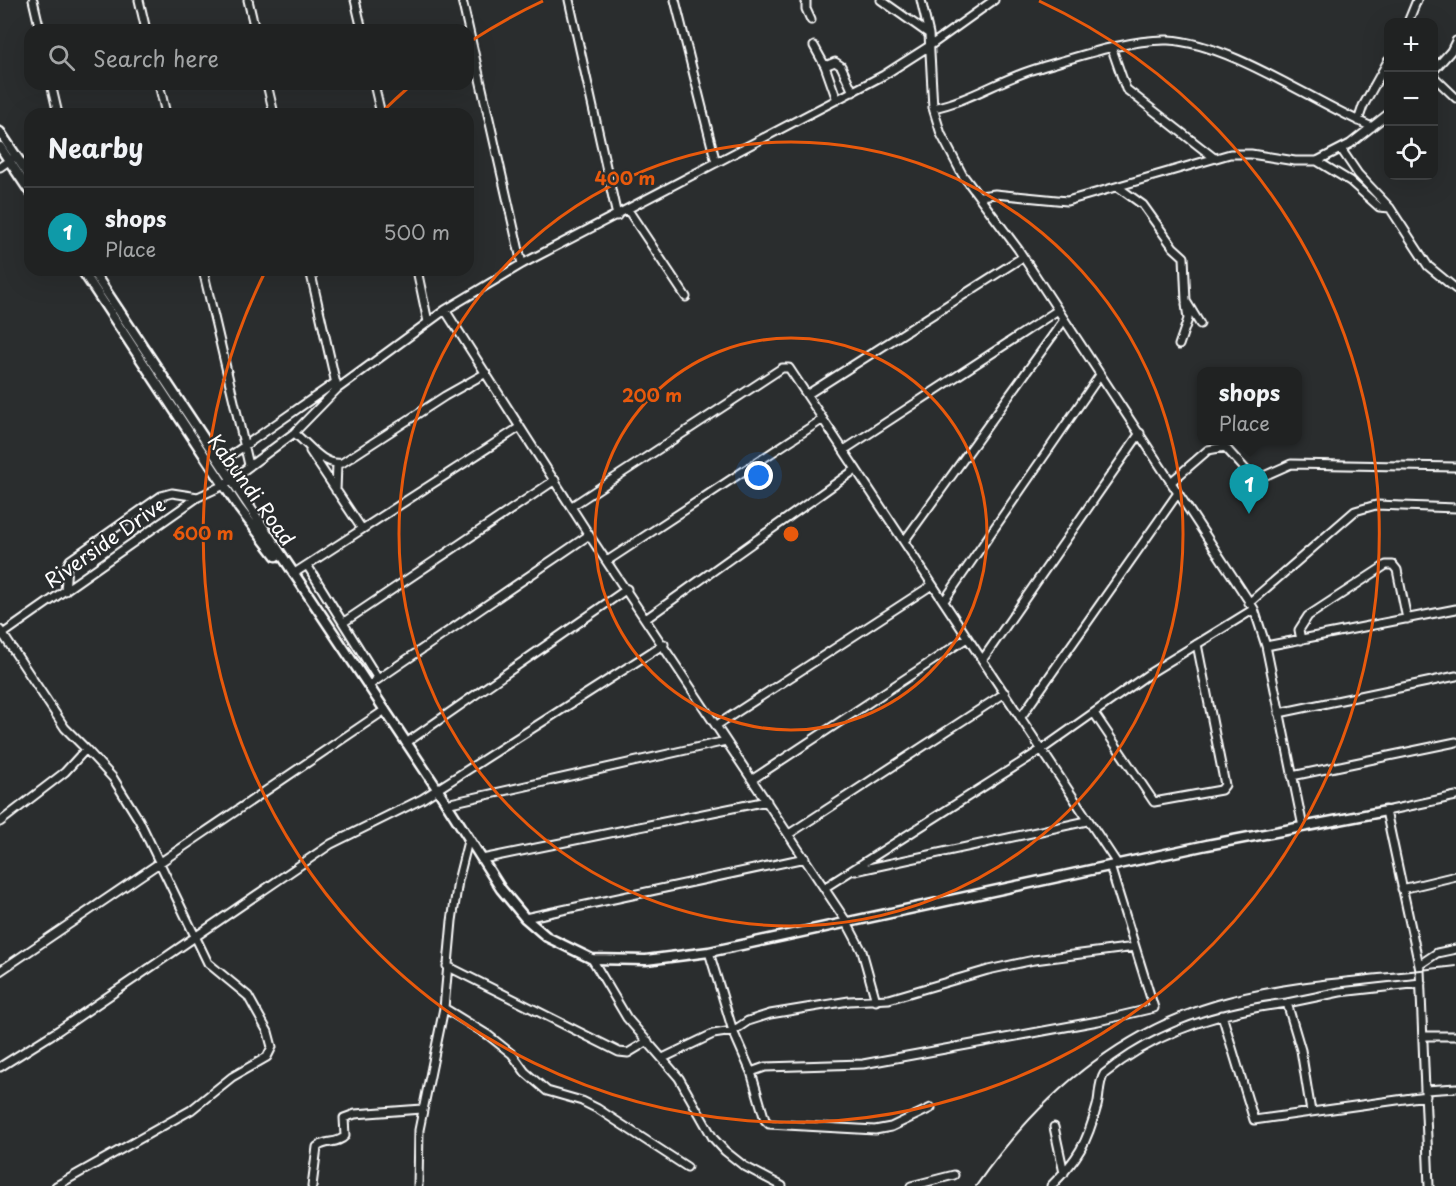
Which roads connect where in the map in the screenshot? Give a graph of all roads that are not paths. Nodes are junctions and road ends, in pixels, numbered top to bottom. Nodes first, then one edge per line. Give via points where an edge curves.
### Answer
1 (33, 0) edge
2 (139, 0) edge
3 (248, 0) edge
4 (355, 0) edge
5 (462, 0) edge
6 (569, 0) edge
7 (675, 0) edge
8 (806, 0) edge
9 (881, 0) edge
10 (921, 0) edge
11 (994, 0) edge
12 (1417, 0) edge
13 (1410, 18) edge
14 (811, 20) dead end
15 (39, 24) edge
16 (145, 24) edge
17 (254, 24) edge
18 (361, 24) edge
19 (467, 24) edge
20 (930, 34) junction
21 (1456, 41) edge
22 (932, 45) junction
23 (814, 46) dead end
24 (1112, 49) junction
25 (474, 53) edge
26 (825, 66) junction
27 (1438, 66) edge
28 (1384, 70) edge
29 (1438, 81) edge
30 (52, 90) edge
31 (160, 90) edge
32 (268, 90) edge
33 (375, 90) edge
34 (853, 92) junction
35 (1456, 98) edge
36 (837, 100) junction
37 (57, 108) edge
38 (165, 108) edge
39 (273, 108) edge
40 (380, 108) edge
41 (933, 108) junction
42 (1384, 118) edge
43 (1358, 121) junction
44 (1372, 127) junction
45 (0, 132) edge
46 (0, 147) edge
47 (1341, 149) junction
48 (1213, 157) junction
49 (13, 158) junction
50 (1317, 160) junction
51 (716, 163) junction
52 (0, 167) edge
53 (24, 170) edge
54 (24, 180) edge
55 (1118, 187) junction
56 (980, 196) junction
57 (1390, 208) junction
58 (628, 210) junction
59 (617, 216) junction
60 (1023, 257) junction
61 (522, 264) junction
62 (93, 276) edge
63 (204, 276) edge
64 (311, 276) edge
65 (418, 276) edge
66 (1456, 289) edge
67 (686, 297) dead end
68 (1186, 302) junction
69 (445, 310) junction
70 (1058, 310) junction
71 (1064, 320) junction
72 (428, 322) junction
73 (1200, 324) dead end
74 (1179, 345) dead end
75 (486, 373) junction
76 (1100, 375) junction
77 (337, 385) junction
78 (808, 394) junction
79 (823, 419) junction
80 (520, 427) junction
81 (294, 433) junction
82 (1140, 433) junction
83 (244, 445) junction
84 (307, 447) junction
85 (844, 450) junction
86 (230, 456) dead end
87 (337, 464) junction
88 (249, 465) junction
89 (1456, 468) edge
90 (856, 470) junction
91 (555, 480) junction
92 (228, 482) junction
93 (1171, 482) junction
94 (336, 491) junction
95 (1178, 493) junction
96 (198, 497) junction
97 (572, 506) junction
98 (1456, 508) edge
99 (362, 529) junction
100 (590, 535) junction
101 (905, 540) junction
102 (607, 561) junction
103 (307, 565) junction
104 (293, 574) junction
105 (932, 585) junction
106 (627, 589) junction
107 (65, 591) junction
108 (944, 601) junction
109 (1252, 606) junction
110 (1456, 609) edge
111 (646, 618) junction
112 (1407, 619) junction
113 (344, 622) junction
114 (1, 633) edge
115 (967, 638) junction
116 (1301, 640) junction
117 (664, 644) junction
118 (1197, 644) junction
119 (1266, 646) junction
120 (982, 659) junction
121 (1456, 676) edge
122 (378, 679) junction
123 (368, 686) junction
124 (1005, 693) junction
125 (385, 710) junction
126 (1279, 712) junction
127 (1094, 713) junction
128 (1022, 717) junction
129 (717, 725) junction
130 (726, 741) junction
131 (1456, 742) edge
132 (406, 743) junction
133 (86, 749) junction
134 (1041, 750) junction
135 (1292, 776) junction
136 (753, 779) junction
137 (438, 790) junction
138 (1456, 796) edge
139 (767, 801) junction
140 (446, 804) junction
141 (1386, 811) junction
142 (1087, 820) junction
143 (0, 822) edge
144 (1303, 826) junction
145 (789, 834) junction
146 (468, 841) junction
147 (482, 858) junction
148 (805, 858) junction
149 (159, 861) junction
150 (1114, 865) junction
151 (852, 872) junction
152 (1456, 876) edge
153 (824, 888) junction
154 (1402, 889) junction
155 (525, 918) junction
156 (846, 921) junction
157 (194, 936) junction
158 (1136, 947) junction
159 (1456, 949) edge
160 (709, 952) junction
161 (592, 959) junction
162 (1419, 965) junction
163 (447, 966) junction
164 (0, 971) edge
165 (1421, 983) junction
166 (876, 1001) junction
167 (1287, 1003) junction
168 (444, 1008) junction
169 (1222, 1015) junction
170 (733, 1030) junction
171 (1424, 1036) junction
172 (1456, 1036) edge
173 (648, 1041) junction
174 (663, 1058) junction
175 (0, 1067) edge
176 (751, 1072) junction
177 (1456, 1088) edge
178 (1426, 1093) junction
179 (930, 1108) dead end
180 (422, 1109) junction
181 (1311, 1112) junction
182 (1054, 1127) dead end
183 (687, 1167) dead end
184 (1064, 1173) junction
185 (954, 1175) dead end
186 (56, 1186) edge
187 (312, 1186) edge
188 (418, 1186) edge
189 (782, 1186) edge
190 (911, 1186) edge
191 (1051, 1186) edge
192 (1429, 1186) edge

1 - 15 street
2 - 16 street
3 - 17 street
4 - 18 street
5 - 19 street
6 - 59 street
7 - 51 street
8 - 14 street
9 - 20 street
10 - 20 street
11 - 22 street
12 - 13 street
20 - 22 street
21 - 27 street
22 - 34 street
22 - 41 street
23 - 26 street
24 - 41 street via 1004,79 952,104
24 - 43 street via 1169,40 1214,51 1310,94
24 - 48 street via 1126,89
25 - 61 street
26 - 34 street via 835,62 841,66
26 - 36 street
28 - 43 street
29 - 35 street
30 - 37 street
31 - 38 street
32 - 39 street
33 - 40 street
34 - 36 street
36 - 51 street
41 - 56 street via 962,174
42 - 44 street
43 - 44 street
44 - 47 street
45 - 49 street
46 - 49 street
47 - 50 street
47 - 57 street
48 - 50 street via 1251,154
48 - 55 street
49 - 52 street
49 - 53 street
49 - 54 street
50 - 57 street via 1350,181 1379,207
51 - 58 street
55 - 56 street via 1067,201
55 - 68 street via 1143,205 1184,257
56 - 60 street
57 - 66 street via 1428,266
58 - 59 street
58 - 67 street
59 - 61 street
60 - 70 street
60 - 78 street
61 - 69 street
62 - 92 street, Kabundi Road
63 - 83 street
64 - 77 street
65 - 72 street
68 - 73 street
68 - 74 street via 1188,319
69 - 72 street
69 - 75 street
70 - 71 street
70 - 85 street
71 - 76 street
71 - 101 street
72 - 77 street
75 - 80 street
75 - 87 street
76 - 82 street
76 - 108 street
77 - 81 street, Riverside Drive
77 - 83 street
78 - 79 street
78 - 97 street via 789,368 782,368
79 - 85 street
79 - 102 street
80 - 91 street
80 - 99 street
81 - 84 street
81 - 88 street, Riverside Drive
82 - 93 street
82 - 120 street
83 - 86 street
83 - 88 street
84 - 87 street
84 - 94 street
85 - 90 street
87 - 94 street
88 - 92 street, Riverside Drive
89 - 93 street via 1291,464 1255,480 1225,447 1208,450
90 - 101 street
90 - 111 street
91 - 97 street
91 - 113 street
92 - 96 street, Riverside Drive
92 - 104 street, Kabundi Road
93 - 95 street
94 - 99 street
95 - 109 street
95 - 128 street
96 - 107 street, Riverside Drive
96 - 107 street via 172,493 161,496 70,560
97 - 100 street
98 - 109 street via 1377,505 1355,511
99 - 103 street
100 - 102 street
100 - 122 street
101 - 105 street
102 - 106 street
103 - 104 street
103 - 113 street
104 - 123 street, Kabundi Road
105 - 108 street
105 - 129 street
106 - 111 street
106 - 132 street
107 - 114 street, Riverside Drive
108 - 115 street
109 - 118 street
109 - 119 street
110 - 112 street
111 - 117 street
112 - 116 street
112 - 116 street via 1397,570 1386,565 1308,616 1299,630
113 - 122 street
114 - 133 street via 65,728
115 - 120 street
115 - 136 street
116 - 119 street
117 - 129 street
117 - 137 street
118 - 127 street
118 - 127 street via 1225,785 1221,790 1154,802
119 - 126 street
120 - 124 street
121 - 126 street
122 - 123 street
123 - 125 street, Kabundi Road
124 - 128 street
124 - 145 street
125 - 132 street, Kabundi Road
125 - 149 street
126 - 135 street
127 - 134 street
128 - 134 street
129 - 130 street
130 - 136 street
130 - 140 street
131 - 135 street
132 - 137 street, Kabundi Road
133 - 143 street via 65,772
133 - 149 street via 125,796
134 - 142 street
134 - 151 street
135 - 144 street
136 - 139 street
137 - 140 street, Kabundi Road
137 - 157 street via 331,844
138 - 141 street
139 - 145 street
139 - 147 street
140 - 146 street, Kabundi Road
141 - 144 street
141 - 154 street
142 - 150 street
142 - 151 street
144 - 150 street
145 - 148 street
146 - 147 street, Kabundi Road
146 - 163 street via 458,880
147 - 155 street, Kabundi Road
148 - 153 street
148 - 155 street
149 - 157 street
149 - 164 street
150 - 156 street
150 - 158 street
151 - 153 street
152 - 154 street
153 - 156 street
154 - 162 street
155 - 161 street, Kabundi Road via 548,937
156 - 160 street
156 - 166 street via 862,951
157 - 175 street
157 - 186 street via 208,963 248,996 268,1032 271,1053 232,1077 191,1110
158 - 166 street via 1034,960
158 - 176 street via 1154,1008 863,1064 765,1067
159 - 162 street via 1437,953
160 - 161 street via 646,960
160 - 170 street
161 - 173 street via 627,1018
162 - 165 street
163 - 168 street
163 - 173 street via 619,1052 628,1053
165 - 167 street via 1340,992
165 - 171 street
166 - 170 street via 770,1014
167 - 169 street
167 - 181 street via 1301,1050
168 - 180 street
168 - 183 street via 512,1054 547,1091 598,1109
169 - 181 street via 1254,1120
169 - 184 street via 1173,1031 1104,1074 1083,1148
170 - 174 street via 713,1034
170 - 176 street
171 - 172 street
171 - 178 street
173 - 174 street
174 - 189 street via 724,1151
176 - 179 street via 765,1120 774,1126 875,1130 891,1127
177 - 178 street
178 - 181 street
178 - 192 street
180 - 187 street via 344,1118 343,1139 317,1147
180 - 188 street
182 - 184 street
184 - 191 street
185 - 190 street

